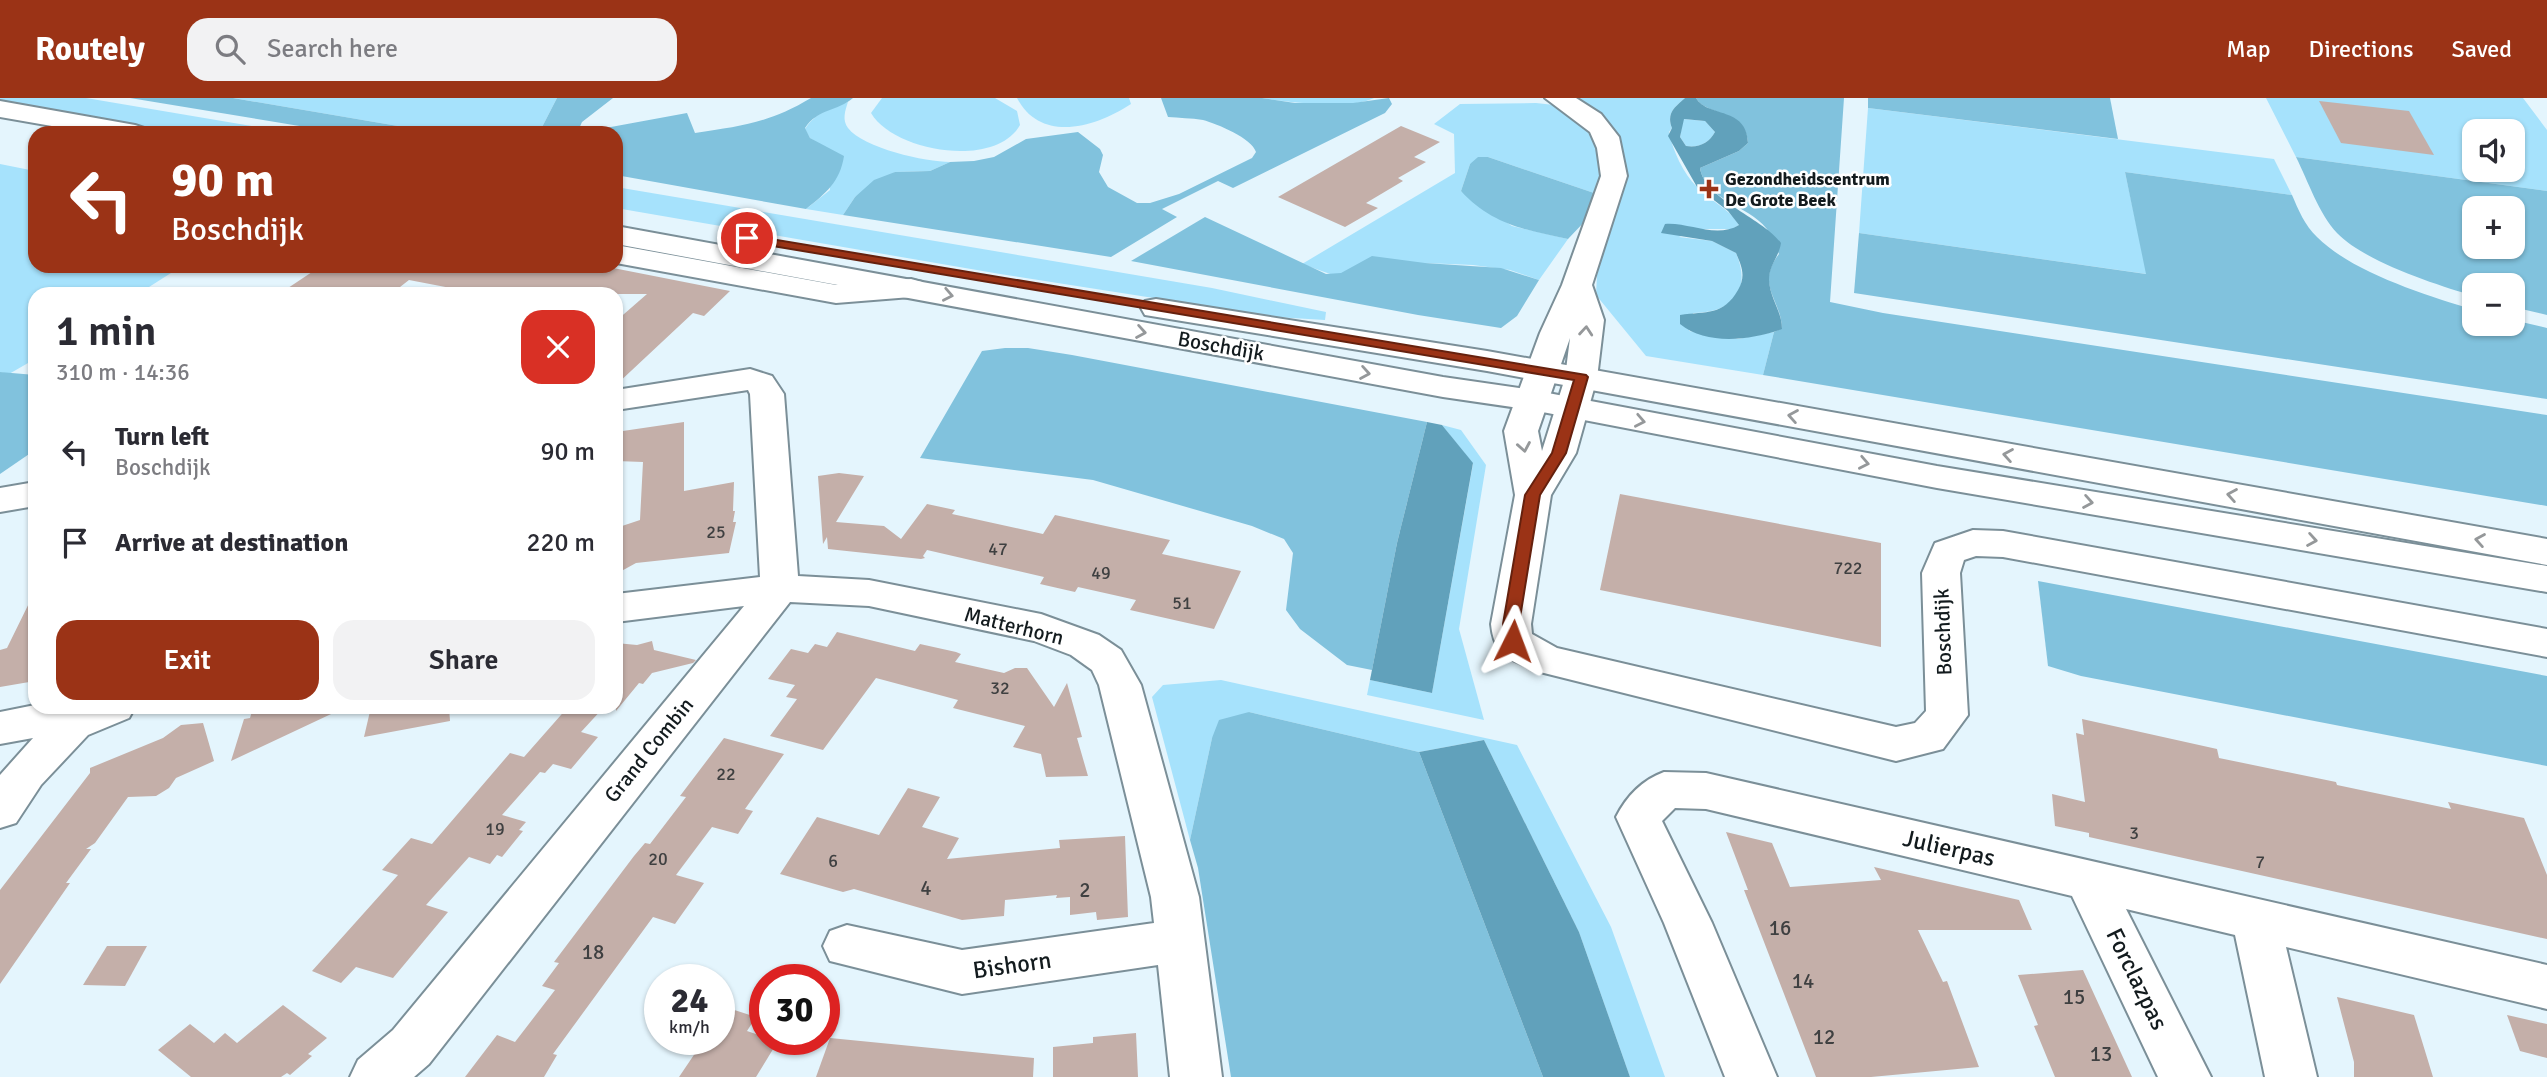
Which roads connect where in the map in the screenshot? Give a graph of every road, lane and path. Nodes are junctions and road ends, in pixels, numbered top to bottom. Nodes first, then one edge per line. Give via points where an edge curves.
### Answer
1 (1557, 98) edge
2 (0, 109) edge
3 (0, 126) edge
4 (96, 126) edge
5 (28, 131) edge
6 (623, 216) edge
7 (623, 236) edge
8 (623, 255) edge
9 (1577, 285) junction
10 (911, 288) junction
11 (1537, 385) junction
12 (1577, 393) junction
13 (623, 399) edge
14 (28, 495) edge
15 (1532, 495) junction
16 (0, 500) edge
17 (2547, 552) edge
18 (2547, 579) edge
19 (780, 588) junction
20 (623, 607) edge
21 (2547, 643) edge
22 (97, 714) edge
23 (73, 724) junction
24 (0, 728) edge
25 (0, 810) edge
26 (2088, 881) junction
27 (2256, 921) junction
28 (1180, 941) junction
29 (847, 946) dead end
30 (2547, 987) edge
31 (376, 1077) edge
32 (1196, 1077) edge
33 (1751, 1077) edge
34 (2185, 1077) edge
35 (2291, 1077) edge

1 - 9 street, Boschdijk via 1574,106 1608,135 1614,158 1614,176
2 - 4 street
3 - 5 street
6 - 11 street, Boschdijk
7 - 10 street, Boschdijk
8 - 10 street, Boschdijk via 836,295
9 - 11 street, Boschdijk
12 -> 9 street, Boschdijk via 1588,320
10 -> 11 street, Boschdijk via 1443,387
11 - 12 street, Boschdijk
11 -> 15 street, Boschdijk via 1521,431
12 - 15 street, Boschdijk via 1559,453
17 -> 12 street, Boschdijk
12 -> 18 street, Boschdijk via 1937,477
13 - 19 street via 750,379 760,383 767,394
14 - 16 street
15 - 21 street, Boschdijk via 1511,624 1513,641 1546,660 1896,744 1928,737 1947,715 1941,573 1948,552 1973,543 2003,544
19 - 20 street, Matterhorn
19 - 28 street, Matterhorn via 869,593 1041,628 1085,645 1107,660 1120,685 1134,738 1175,897
19 - 31 street, Grand Combin via 411,1047
22 - 23 street
23 - 24 street via 47,719
23 - 25 street via 26,773
26 - 27 street, Julierpas
26 - 33 street, Julierpas via 1706,792 1664,790 1638,817 1688,923
26 - 34 street, Forclazpas
27 - 30 street, Julierpas
27 - 35 street
28 - 29 street, Bishorn via 962,972
28 - 32 street, Matterhorn

